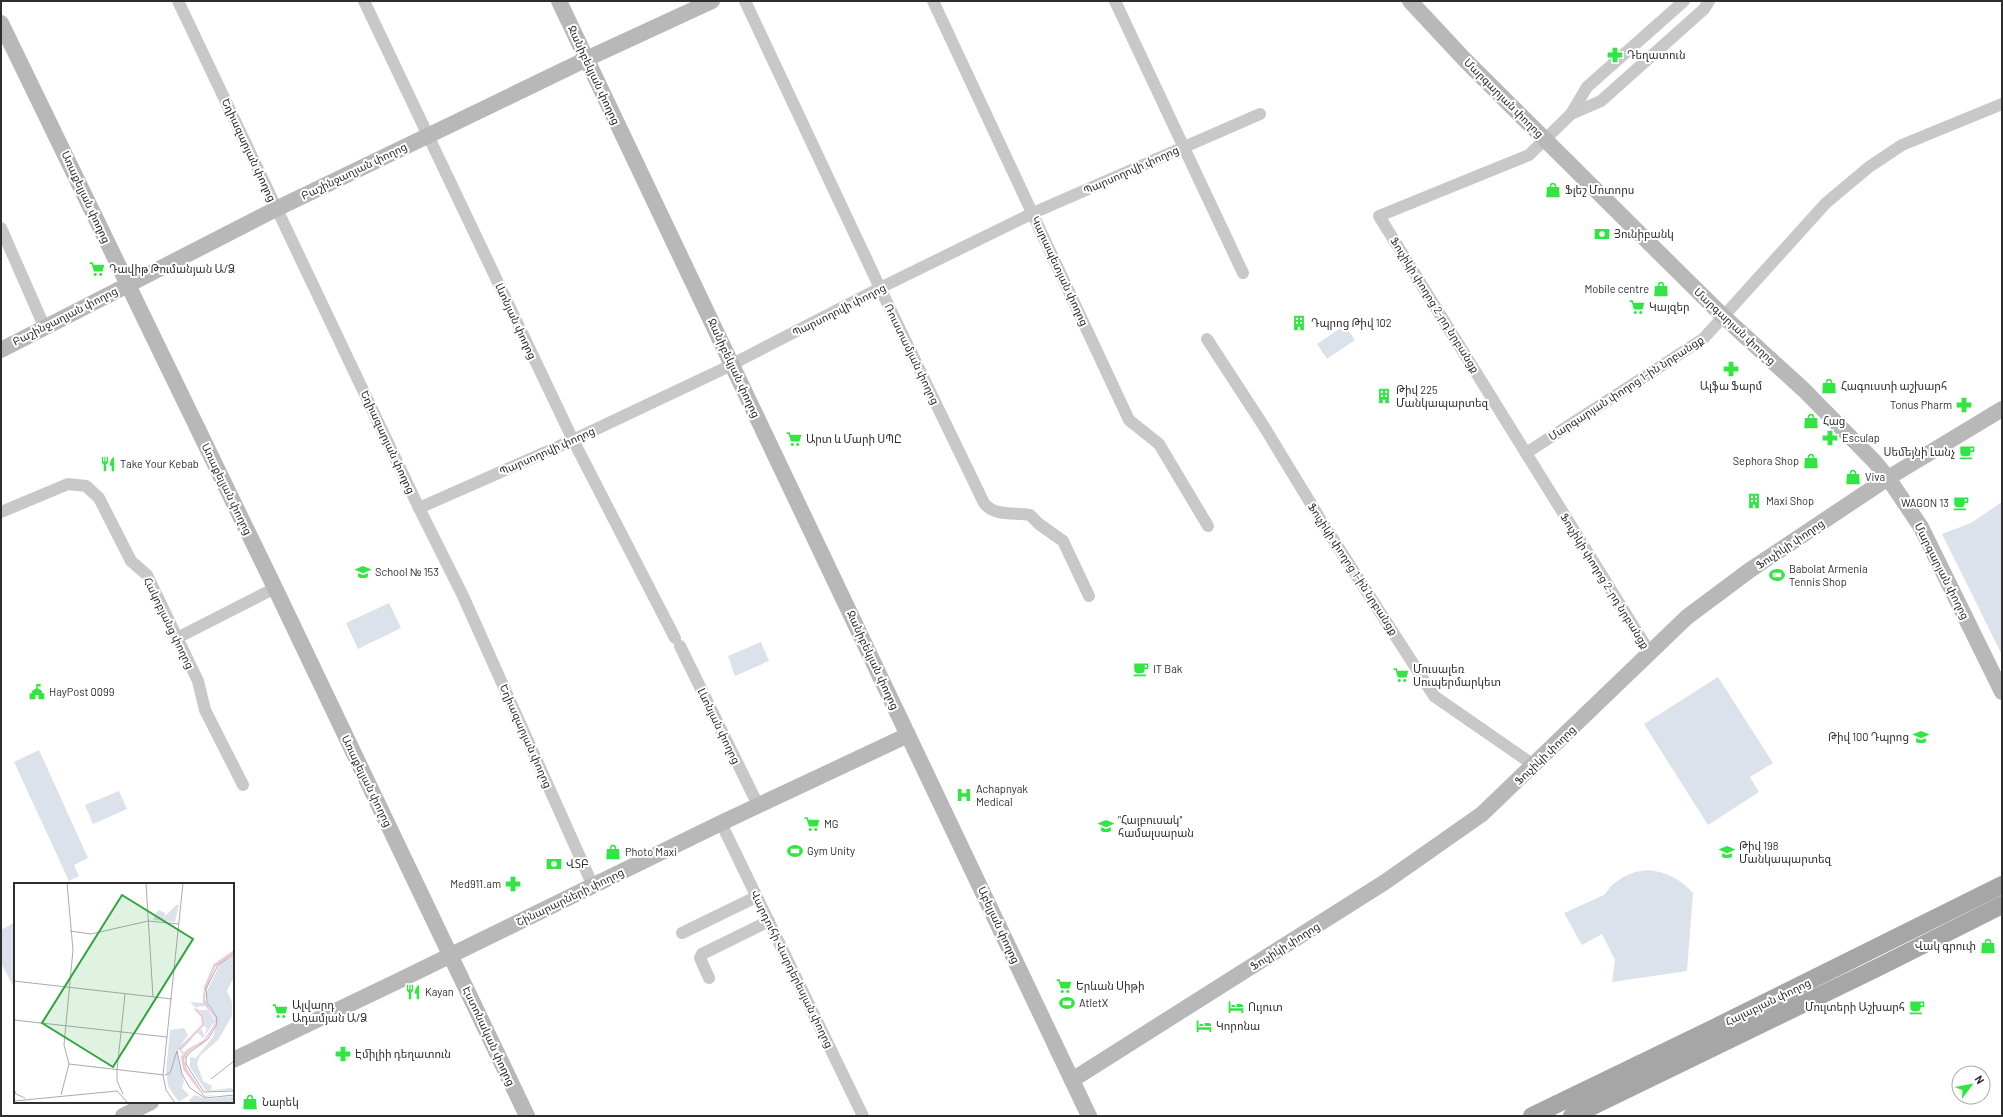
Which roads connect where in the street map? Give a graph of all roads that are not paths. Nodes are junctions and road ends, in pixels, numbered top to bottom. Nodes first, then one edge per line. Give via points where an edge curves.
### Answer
1 (178, 1) edge
2 (364, 1) edge
3 (559, 1) edge
4 (712, 1) edge
5 (745, 1) edge
6 (933, 1) edge
7 (1115, 1) edge
8 (1410, 1) edge
9 (1414, 1) edge
10 (1684, 1) edge
11 (1709, 1) edge
12 (1, 23) edge
13 (1657, 25) junction
14 (1671, 40) junction
15 (587, 59) junction
16 (1587, 87) junction
17 (1601, 101) junction
18 (2002, 104) edge
19 (1260, 114) dead end
20 (1571, 114) junction
21 (428, 136) junction
22 (1547, 138) junction
23 (1184, 147) junction
24 (276, 209) junction
25 (1032, 213) junction
26 (1, 228) edge
27 (1243, 272) dead end
28 (127, 284) junction
29 (880, 288) junction
30 (1725, 316) junction
31 (44, 326) junction
32 (1207, 339) dead end
33 (1, 350) edge
34 (732, 364) junction
35 (2002, 409) edge
36 (573, 440) junction
37 (1526, 453) junction
38 (1889, 478) junction
39 (419, 508) junction
40 (1, 512) edge
41 (1208, 526) dead end
42 (275, 588) junction
43 (1089, 596) dead end
44 (177, 638) junction
45 (1650, 653) junction
46 (2002, 676) edge
47 (2002, 692) edge
48 (908, 735) junction
49 (1535, 766) junction
50 (243, 785) dead end
51 (758, 805) junction
52 (721, 823) junction
53 (2002, 885) edge
54 (593, 886) junction
55 (756, 897) junction
56 (2002, 905) edge
57 (769, 921) junction
58 (682, 933) dead end
59 (451, 955) junction
60 (709, 978) dead end
61 (234, 1060) edge
62 (1072, 1080) junction
63 (149, 1103) edge
64 (123, 1116) edge
65 (527, 1116) edge
66 (863, 1116) edge
67 (1089, 1116) edge
68 (1532, 1116) edge
69 (1572, 1116) edge

1 - 24 street, Եղիազարյան փողոց
2 - 21 street, Լևոնյան փողոց
3 - 15 main road, Ջանիբեկյան փողոց
4 - 15 main road, Բաշինջաղյան փողոց
5 - 29 street, Ռուստամյան փողոց
6 - 25 street, Կարապետյան փողոց
7 - 23 street
8 - 22 main road, Մարգարյան փողոց via 1466,61
9 - 22 main road, Մարգարյան փողոց
10 - 13 street
11 - 14 street via 1704,9
12 - 28 main road, Առաքելյան փողոց
13 - 14 street
13 - 16 street
14 - 17 street
15 - 21 main road, Բաշինջաղյան փողոց
15 - 34 main road, Ջանիբեկյան փողոց
16 - 17 street
16 - 20 street
17 - 20 street
18 - 30 street, Մարգարյան փողոց 1-ին նրբանցք via 1902,145 1869,167 1826,203
19 - 23 street, Պարսողովի փողոց
20 - 22 street
21 - 24 main road, Բաշինջաղյան փողոց
21 - 36 street, Լևոնյան փողոց
22 - 30 main road, Մարգարյան փողոց
22 - 37 street, Ֆուչիկի փողոց 2-րդ նրբանցք via 1529,155 1379,216
23 - 25 street, Պարսողովի փողոց
23 - 27 street
24 - 28 main road, Բաշինջաղյան փողոց
24 - 39 street, Եղիազարյան փողոց
25 - 29 street, Պարսողովի փողոց
25 - 41 street, Կարապետյան փողոց via 1128,420 1159,444
26 - 31 street
28 - 31 main road, Բաշինջաղյան փողոց
28 - 42 main road, Առաքելյան փողոց
29 - 34 street, Պարսողովի փողոց
29 - 43 street, Ռուստամյան փողոց via 984,503 999,512 1030,515 1059,537 1066,545
30 - 37 street, Մարգարյան փողոց 1-ին նրբանցք via 1703,339
30 - 38 main road, Մարգարյան փողոց via 1804,390
31 - 33 main road, Բաշինջաղյան փողոց
32 - 49 street, Ֆուչիկի փողոց 1-ին նրբանցք via 1434,696
34 - 36 street, Պարսողովի փողոց
34 - 48 main road, Ջանիբեկյան փողոց
35 - 38 main road, Ֆուչիկի փողոց
36 - 39 street, Պարսողովի փողոց
36 - 51 street, Լևոնյան փողոց via 678,642
37 - 45 street, Ֆուչիկի փողոց 2-րդ նրբանցք
38 - 45 main road, Ֆուչիկի փողոց via 1750,570 1687,617
38 - 46 main road, Մարգարյան փողոց via 1923,525
38 - 47 main road, Մարգարյան փողոց via 1921,527
39 - 54 street, Եղիազարյան փողոց via 464,596
40 - 44 street, Հակոբյանց փողոց via 68,484 86,486 99,498 132,561 147,575
42 - 44 street
42 - 59 main road, Առաքելյան փողոց
44 - 50 street, Հակոբյանց փողոց via 198,681 205,710
45 - 49 main road, Ֆուչիկի փողոց
48 - 51 main road, Շինարարների փողոց
48 - 62 main road, Աբելյան փողոց
49 - 62 main road, Ֆուչիկի փողոց via 1482,814 1385,882
51 - 52 main road, Շինարարների փողոց
52 - 54 main road, Շինարարների փողոց
52 - 55 street, Վարդուհի Վարդերեսյան փողոց
53 - 68 main road, Հալաբյան փողոց via 1720,1026
54 - 59 main road, Շինարարների փողոց
55 - 57 street, Վարդուհի Վարդերեսյան փողոց
55 - 58 street
56 - 69 main road, Հալաբյան փողոց
57 - 60 street via 702,954 700,958
57 - 66 street, Վարդուհի Վարդերեսյան փողոց
59 - 61 main road, Շինարարների փողոց
59 - 65 main road, Էստոնական փողոց
62 - 67 main road, Աբելյան փողոց
63 - 64 main road

